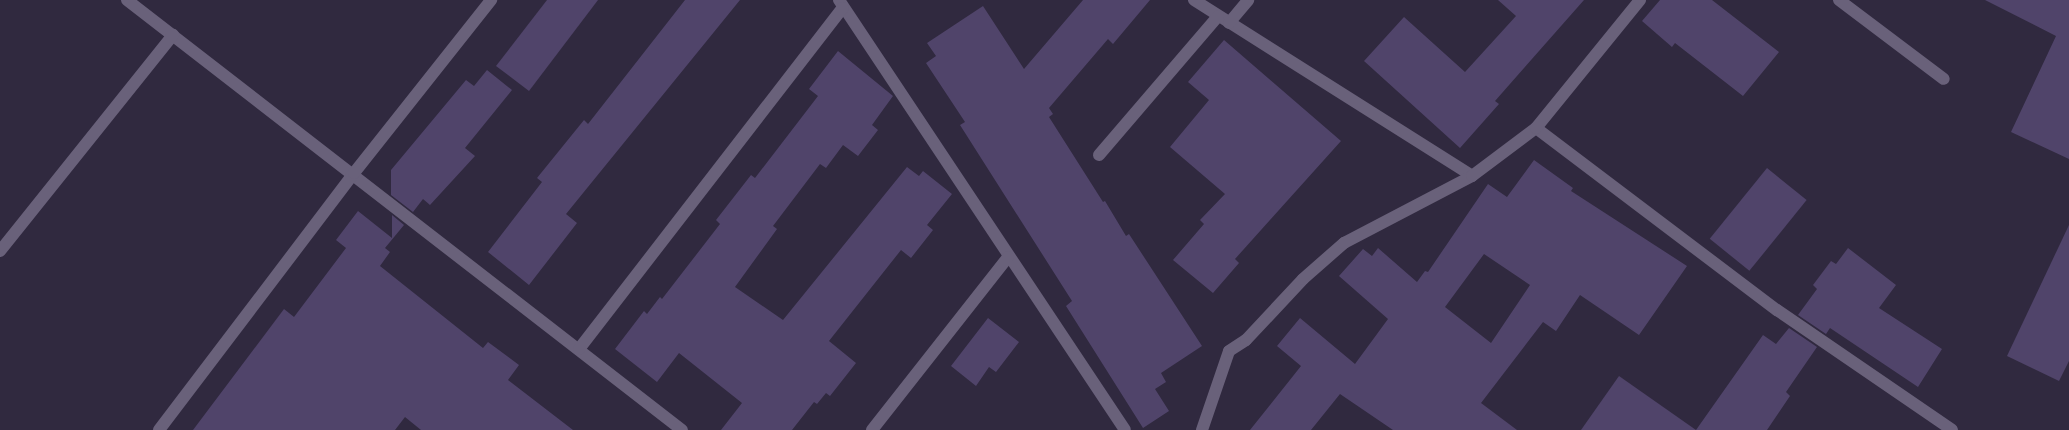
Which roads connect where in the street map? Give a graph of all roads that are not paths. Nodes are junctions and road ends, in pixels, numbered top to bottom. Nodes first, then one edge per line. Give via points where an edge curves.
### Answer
1 (127, 0) edge
2 (491, 0) edge
3 (1194, 0) edge
4 (1248, 0) edge
5 (1640, 0) edge
6 (1839, 0) edge
7 (841, 4) edge
8 (1218, 16) junction
9 (1229, 23) junction
10 (173, 34) junction
11 (1944, 79) dead end
12 (1536, 128) junction
13 (1099, 154) dead end
14 (354, 173) junction
15 (1472, 176) junction
16 (0, 251) edge
17 (1008, 257) junction
18 (579, 349) junction
19 (159, 430) edge
20 (682, 430) edge
21 (872, 430) edge
22 (1125, 430) edge
23 (1202, 430) edge
24 (1952, 430) edge

1 - 10 street
2 - 14 street
3 - 8 street
4 - 9 street
5 - 12 street
6 - 11 street
7 - 17 street
7 - 18 street
8 - 9 street
8 - 13 street
9 - 15 street
10 - 14 street
10 - 16 street
12 - 15 street
12 - 24 street via 1777,310
14 - 18 street
14 - 19 street
15 - 23 street via 1344,243 1303,279 1246,340 1229,351
17 - 21 street
17 - 22 street
18 - 20 street

